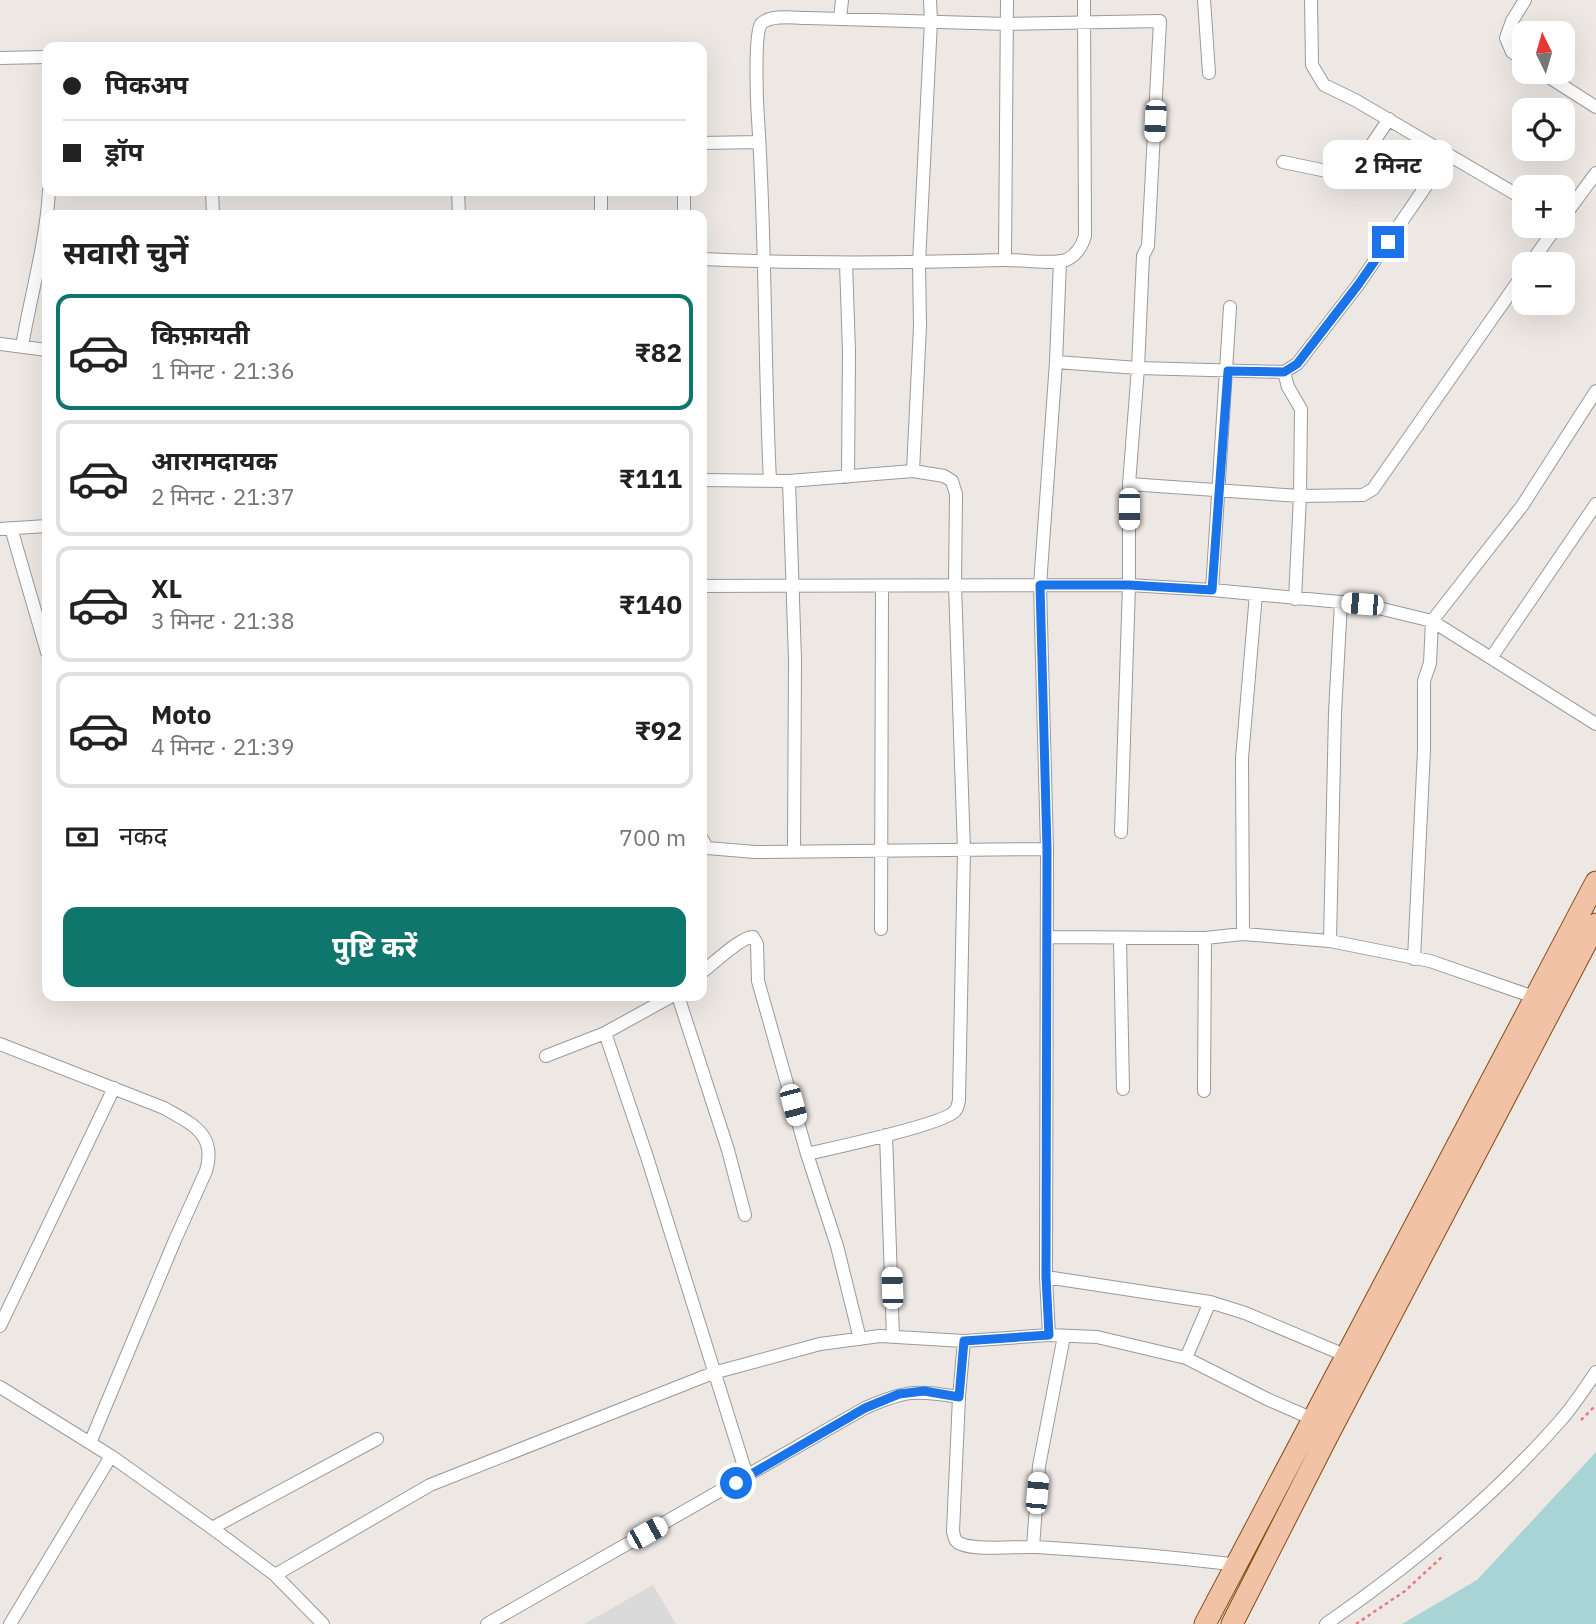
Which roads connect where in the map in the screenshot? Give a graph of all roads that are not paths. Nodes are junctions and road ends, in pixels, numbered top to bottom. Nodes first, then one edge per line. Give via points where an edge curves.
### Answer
1 (842, 0) edge
2 (930, 0) edge
3 (1007, 0) edge
4 (1084, 0) edge
5 (1204, 0) edge
6 (1311, 0) edge
7 (1525, 0) edge
8 (840, 19) junction
9 (931, 21) junction
10 (1512, 21) edge
11 (1512, 21) edge
12 (1084, 23) junction
13 (1007, 24) junction
14 (1512, 52) edge
15 (42, 57) edge
16 (0, 58) edge
17 (1209, 74) dead end
18 (1560, 84) edge
19 (1596, 107) edge
20 (1389, 119) junction
21 (759, 142) junction
22 (707, 143) edge
23 (1448, 153) junction
24 (1283, 162) dead end
25 (1596, 173) edge
26 (1512, 192) edge
27 (1575, 202) edge
28 (42, 242) edge
29 (707, 259) edge
30 (1005, 260) junction
31 (1060, 261) junction
32 (764, 262) junction
33 (846, 263) junction
34 (919, 263) junction
35 (1512, 290) edge
36 (1230, 307) dead end
37 (0, 344) edge
38 (22, 346) junction
39 (42, 349) edge
40 (1056, 362) junction
41 (1138, 368) junction
42 (1228, 371) junction
43 (1284, 372) junction
44 (1596, 391) edge
45 (914, 471) junction
46 (848, 477) junction
47 (707, 480) edge
48 (770, 481) junction
49 (789, 481) junction
50 (1129, 484) junction
51 (1220, 488) junction
52 (1300, 496) junction
53 (1596, 504) edge
54 (42, 526) edge
55 (5, 529) edge
56 (955, 585) junction
57 (1040, 585) junction
58 (1129, 585) junction
59 (707, 586) edge
60 (791, 587) junction
61 (882, 587) junction
62 (1212, 590) junction
63 (1256, 594) junction
64 (1296, 599) junction
65 (1340, 603) junction
66 (1432, 621) junction
67 (42, 637) edge
68 (1491, 658) junction
69 (1596, 724) edge
70 (1121, 832) dead end
71 (707, 848) edge
72 (1047, 849) junction
73 (794, 851) junction
74 (964, 851) junction
75 (880, 852) junction
76 (1596, 882) edge
77 (1596, 924) edge
78 (881, 929) dead end
79 (1242, 934) junction
80 (1047, 937) junction
81 (1205, 938) junction
82 (1119, 939) junction
83 (1330, 941) junction
84 (1415, 959) junction
85 (707, 968) edge
86 (1534, 997) junction
87 (663, 1001) edge
88 (680, 1001) edge
89 (605, 1033) junction
90 (0, 1044) edge
91 (546, 1056) dead end
92 (114, 1088) junction
93 (1122, 1088) dead end
94 (1204, 1091) dead end
95 (886, 1135) junction
96 (807, 1154) junction
97 (745, 1215) dead end
98 (1046, 1277) junction
99 (1210, 1302) junction
100 (0, 1326) edge
101 (1049, 1335) junction
102 (893, 1336) junction
103 (1064, 1336) junction
104 (860, 1339) junction
105 (964, 1341) junction
106 (1347, 1356) junction
107 (1186, 1359) junction
108 (1596, 1372) edge
109 (713, 1373) junction
110 (0, 1387) edge
111 (959, 1397) junction
112 (1313, 1419) junction
113 (377, 1439) dead end
114 (90, 1443) junction
115 (111, 1455) junction
116 (747, 1476) junction
117 (212, 1528) junction
118 (1033, 1547) junction
119 (1235, 1564) junction
120 (1261, 1567) junction
121 (275, 1575) junction
122 (10, 1624) edge
123 (323, 1624) edge
124 (487, 1624) edge
125 (1205, 1624) edge
126 (1232, 1624) edge
127 (1326, 1624) edge

1 - 8 street
2 - 9 street
3 - 13 street
4 - 12 street
5 - 17 street
6 - 20 street via 1312,65 1317,76 1324,85
7 - 11 street
8 - 9 street
8 - 21 street via 775,18 760,26
9 - 13 street
9 - 34 street
10 - 14 street via 1506,38
12 - 13 street
12 - 31 street via 1085,236 1074,255
12 - 41 street via 1160,21
13 - 30 street
15 - 16 street
18 - 19 street
20 - 23 street
20 - 24 street via 1358,165 1341,174
21 - 22 street
21 - 32 street
23 - 26 street
23 - 43 street via 1358,285 1297,364
25 - 27 street
28 - 38 street
29 - 32 street
30 - 31 street
30 - 34 street
31 - 40 street
32 - 33 street
32 - 48 street
33 - 34 street
33 - 46 street
34 - 45 street
35 - 52 street via 1373,489 1363,495
36 - 42 street
37 - 38 street
38 - 39 street
40 - 41 street
40 - 57 street
41 - 42 street
41 - 50 street
42 - 43 street
42 - 51 street
43 - 52 street via 1301,409
44 - 66 street via 1522,506
45 - 46 street
45 - 56 street via 952,481 956,494
46 - 49 street
47 - 48 street
48 - 49 street
49 - 60 street
50 - 51 street
50 - 58 street
51 - 52 street
51 - 62 street
52 - 64 street
53 - 68 street
54 - 55 street
55 - 67 street
56 - 57 street
56 - 61 street
56 - 74 street
57 - 58 street
57 - 72 street
58 - 62 street
58 - 70 street
59 - 60 street
60 - 61 street
60 - 73 street
61 - 75 street
62 - 63 street
63 - 64 street
63 - 79 street via 1242,758
64 - 65 street
65 - 66 street
65 - 83 street
66 - 68 street
66 - 84 street via 1430,663 1424,681
68 - 69 street
71 - 73 street
72 - 74 street
72 - 80 street
73 - 75 street
74 - 75 street
74 - 95 street via 959,1100 955,1111 946,1117
75 - 78 street
76 - 86 main road
77 - 120 main road
79 - 81 street
79 - 83 street
80 - 82 street
80 - 98 street
81 - 82 street
81 - 94 street
82 - 93 street
83 - 84 street
84 - 86 street
85 - 96 street via 740,941 753,937 758,981
86 - 106 main road
87 - 89 street
88 - 97 street
89 - 91 street
89 - 109 street
90 - 92 street
92 - 100 street
92 - 114 street via 187,1121 205,1136 209,1159
95 - 96 street
95 - 102 street
96 - 104 street via 837,1246
98 - 99 street
98 - 101 street
99 - 106 street
99 - 107 street
101 - 103 street
101 - 105 street
102 - 104 street
102 - 105 street
103 - 107 street via 1097,1337
103 - 118 street via 1040,1466
104 - 109 street via 780,1353
105 - 111 street
106 - 112 main road
107 - 112 street
108 - 127 street via 1562,1419 1510,1473 1391,1579
109 - 116 street
109 - 121 street via 430,1485
110 - 114 street
111 - 116 street via 924,1391 899,1394 865,1408
111 - 118 street via 955,1539 972,1547
112 - 119 main road
113 - 117 street
114 - 115 street
115 - 117 street
115 - 122 street
116 - 124 street
117 - 121 street
118 - 119 street
119 - 120 street
119 - 125 main road
120 - 126 main road
121 - 123 street

